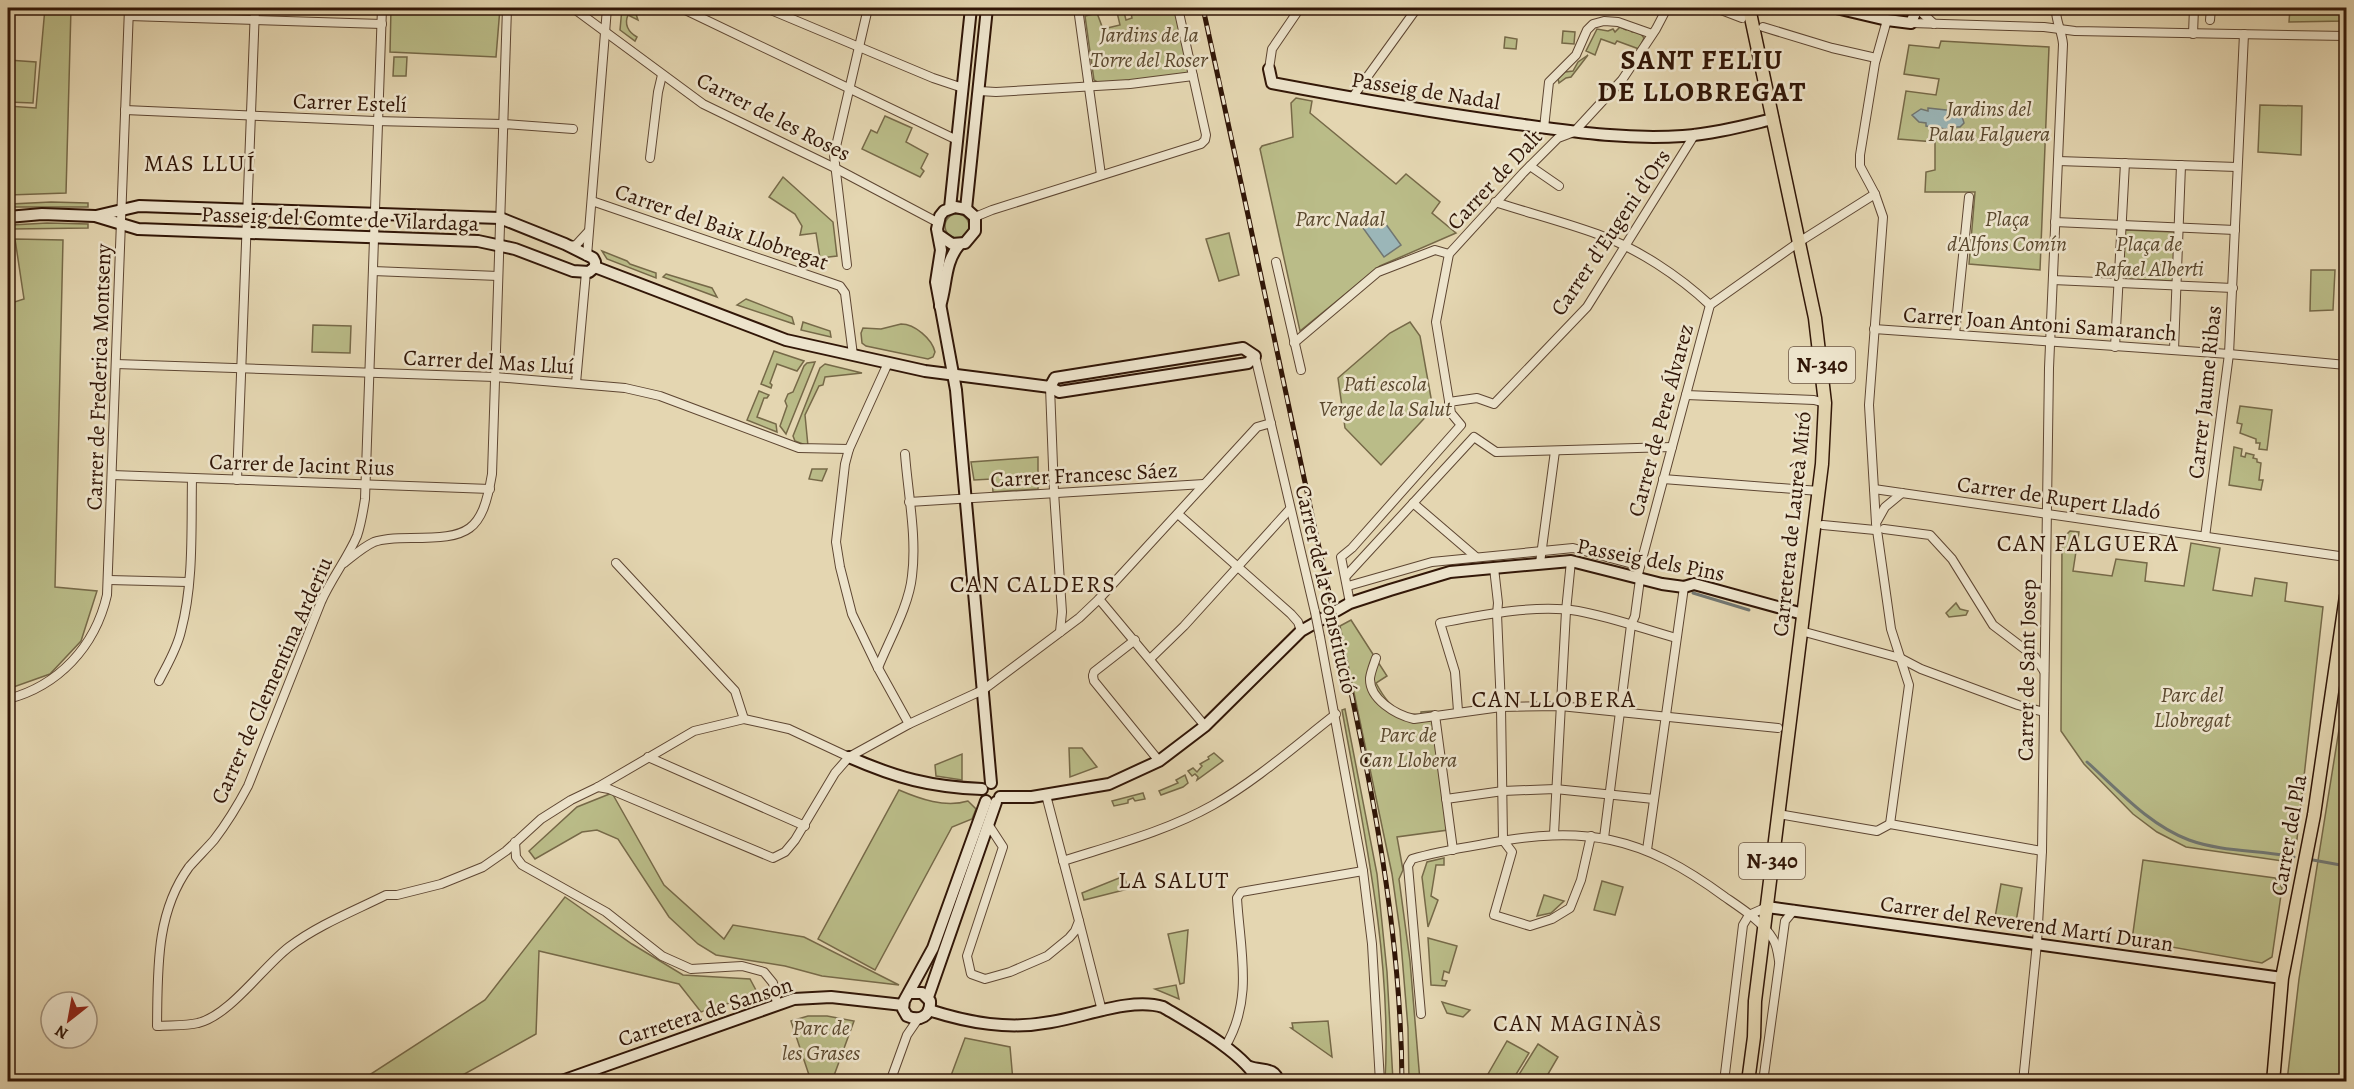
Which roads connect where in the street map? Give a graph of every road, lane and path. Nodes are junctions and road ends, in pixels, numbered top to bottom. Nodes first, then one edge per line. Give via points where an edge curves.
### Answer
1 (255, 8) edge
2 (382, 8) edge
3 (507, 8) edge
4 (573, 8) edge
5 (607, 8) edge
6 (685, 8) edge
7 (766, 8) edge
8 (868, 8) edge
9 (971, 8) edge
10 (987, 8) edge
11 (1078, 8) edge
12 (1178, 8) edge
13 (1300, 8) edge
14 (1417, 8) edge
15 (1667, 8) edge
16 (1716, 8) edge
17 (1836, 8) edge
18 (1917, 8) edge
19 (2056, 8) edge
20 (2194, 8) edge
21 (2211, 8) edge
22 (129, 12) edge
23 (1745, 13) edge
24 (1887, 20) junction
25 (2210, 20) dead end
26 (255, 21) junction
27 (1911, 23) junction
28 (382, 24) junction
29 (1934, 24) junction
30 (1763, 27) dead end
31 (605, 30) junction
32 (2062, 30) junction
33 (1652, 34) junction
34 (2193, 34) junction
35 (2244, 34) junction
36 (2346, 36) edge
37 (860, 46) junction
38 (1876, 58) junction
39 (1269, 69) joint
40 (662, 75) junction
41 (1193, 75) junction
42 (1089, 86) junction
43 (963, 88) junction
44 (851, 89) junction
45 (979, 91) junction
46 (1352, 98) junction
47 (125, 110) junction
48 (251, 116) junction
49 (1773, 119) junction
50 (378, 122) junction
51 (503, 124) junction
52 (1544, 128) junction
53 (573, 129) dead end
54 (1574, 132) junction
55 (1695, 134) junction
56 (957, 140) junction
57 (650, 158) dead end
58 (2058, 161) junction
59 (2125, 163) junction
60 (2181, 165) junction
61 (1530, 166) junction
62 (2237, 167) junction
63 (835, 168) junction
64 (1101, 175) junction
65 (1559, 186) dead end
66 (1875, 194) junction
67 (1970, 197) dead end
68 (592, 201) junction
69 (1495, 202) junction
70 (950, 208) junction
71 (248, 209) junction
72 (966, 209) junction
73 (122, 210) junction
74 (375, 214) junction
75 (95, 216) junction
76 (8, 217) edge
77 (975, 217) junction
78 (500, 218) junction
79 (937, 222) junction
80 (2055, 222) junction
81 (121, 224) junction
82 (2122, 225) junction
83 (2179, 227) junction
84 (2235, 230) junction
85 (589, 231) junction
86 (246, 233) junction
87 (939, 235) junction
88 (374, 238) junction
89 (499, 245) junction
90 (959, 245) junction
91 (1794, 245) junction
92 (570, 246) junction
93 (1624, 246) junction
94 (1449, 254) junction
95 (588, 256) junction
96 (1276, 262) dead end
97 (847, 265) dead end
98 (587, 270) junction
99 (373, 271) junction
100 (498, 276) junction
101 (2054, 279) junction
102 (2119, 283) junction
103 (2176, 285) junction
104 (2233, 288) junction
105 (1710, 305) junction
106 (940, 306) junction
107 (1874, 329) junction
108 (1955, 334) junction
109 (2049, 340) junction
110 (1294, 343) junction
111 (2115, 347) junction
112 (2174, 350) junction
113 (2229, 354) junction
114 (853, 355) junction
115 (1255, 356) junction
116 (888, 363) junction
117 (116, 364) junction
118 (2346, 365) edge
119 (241, 368) junction
120 (1301, 370) dead end
121 (369, 373) junction
122 (952, 375) junction
123 (495, 377) junction
124 (576, 383) junction
125 (1050, 387) junction
126 (1686, 395) junction
127 (1449, 402) junction
128 (1825, 403) junction
129 (1271, 423) junction
130 (1672, 447) junction
131 (849, 449) junction
132 (1555, 451) junction
133 (905, 454) dead end
134 (112, 475) junction
135 (192, 478) junction
136 (1663, 479) junction
137 (237, 480) junction
138 (365, 484) junction
139 (1204, 484) junction
140 (490, 489) junction
141 (1874, 489) junction
142 (1819, 491) junction
143 (1054, 492) junction
144 (1902, 493) junction
145 (966, 499) junction
146 (909, 502) junction
147 (1413, 503) junction
148 (1290, 509) junction
149 (2048, 513) junction
150 (1178, 514) junction
151 (1823, 525) dead end
152 (1875, 526) junction
153 (1884, 529) dead end
154 (2205, 537) junction
155 (1541, 550) junction
156 (1476, 557) junction
157 (2346, 557) edge
158 (1571, 561) junction
159 (616, 563) dead end
160 (1540, 563) junction
161 (340, 566) junction
162 (1237, 566) junction
163 (1640, 566) junction
164 (1494, 568) junction
165 (1346, 576) junction
166 (1638, 579) junction
167 (109, 580) junction
168 (188, 582) junction
169 (1348, 586) junction
170 (1684, 587) junction
171 (2346, 596) edge
172 (1099, 599) junction
173 (1350, 603) junction
174 (1566, 611) junction
175 (1497, 614) junction
176 (1803, 614) junction
177 (1062, 615) junction
178 (1079, 618) junction
179 (1631, 625) junction
180 (1301, 631) junction
181 (1801, 631) junction
182 (1060, 632) junction
183 (1676, 638) junction
184 (1135, 640) junction
185 (1376, 658) dead end
186 (1900, 658) junction
187 (1150, 659) junction
188 (878, 668) junction
189 (2045, 673) junction
190 (159, 681) dead end
191 (983, 690) junction
192 (8, 699) edge
193 (1560, 706) junction
194 (1502, 707) junction
195 (1458, 711) junction
196 (1622, 711) junction
197 (2044, 712) junction
198 (1335, 714) junction
199 (1435, 715) junction
200 (1665, 716) junction
201 (744, 718) junction
202 (909, 724) junction
203 (1205, 726) junction
204 (1778, 728) dead end
205 (854, 755) junction
206 (648, 757) junction
207 (1159, 761) junction
208 (987, 786) junction
209 (598, 787) junction
210 (1555, 789) junction
211 (1503, 791) junction
212 (1611, 793) junction
213 (1046, 795) junction
214 (1446, 799) junction
215 (1654, 799) junction
216 (994, 800) junction
217 (1778, 814) junction
218 (988, 824) junction
219 (1890, 824) junction
220 (804, 826) junction
221 (1554, 834) junction
222 (1591, 836) junction
223 (1604, 838) junction
224 (1503, 840) junction
225 (515, 842) junction
226 (1453, 850) junction
227 (1647, 850) junction
228 (2042, 851) junction
229 (1063, 861) junction
230 (1363, 871) junction
231 (1767, 907) junction
232 (1794, 910) junction
233 (1749, 915) junction
234 (1078, 921) junction
235 (1764, 928) junction
236 (2037, 943) junction
237 (1779, 961) junction
238 (2282, 978) junction
239 (910, 993) junction
240 (927, 997) junction
241 (1755, 1001) junction
242 (777, 1005) junction
243 (903, 1005) junction
244 (929, 1010) junction
245 (1102, 1011) junction
246 (1421, 1014) dead end
247 (912, 1018) junction
248 (1225, 1047) junction
249 (1250, 1067) junction
250 (1265, 1070) junction
251 (1258, 1081) edge
252 (559, 1082) edge
253 (890, 1082) edge
254 (1278, 1082) edge
255 (1380, 1082) edge
256 (1724, 1082) edge
257 (1741, 1082) edge
258 (1748, 1082) edge
259 (1763, 1082) edge
260 (2023, 1082) edge
261 (2273, 1082) edge

1 - 26 street
2 - 28 street, Carrer de Clementina Arderiu
3 - 51 street
4 - 31 street, Carrer de les Roses
5 - 31 street
6 - 44 street
7 - 37 street
8 - 37 street
9 - 43 street
10 - 45 street
11 - 42 street
12 - 41 street
13 - 39 street via 1272,49
14 - 46 street
15 - 33 street, Carrer de Dalt
16 - 23 street
17 - 24 street
18 - 27 street
18 - 29 street
19 - 32 street, Carrer de Sant Josep
20 - 34 street
21 - 25 street
22 - 26 street
22 - 47 street, Carrer de Frederica Montseny
23 - 49 main road, Carretera de Laureà Miró / N-340
24 - 27 street
24 - 38 street
26 - 28 street
26 - 48 street
27 - 29 street
28 - 50 street, Carrer de Clementina Arderiu
29 - 32 street
30 - 38 street
31 - 40 street, Carrer de les Roses
31 - 68 street
32 - 34 street
32 - 58 street, Carrer de Sant Josep
33 - 52 street via 1618,22 1593,24 1576,54 1549,82
33 - 54 street, Carrer de Dalt via 1622,80
34 - 35 street
35 - 36 street
35 - 62 street, Carrer Jaume Ribas
37 - 43 street
37 - 44 street
38 - 66 street via 1860,166
39 - 46 street, Passeig de Nadal via 1272,83
40 - 57 street
40 - 63 street, Carrer de les Roses via 703,104
41 - 42 street
41 - 64 street via 1205,141
42 - 45 street
42 - 64 street
43 - 56 street
44 - 56 street
44 - 63 street via 834,155
45 - 72 street
46 - 52 street, Passeig de Nadal
47 - 48 street, Carrer Estelí
47 - 73 street, Carrer de Frederica Montseny
48 - 50 street, Carrer Estelí
48 - 71 street
49 - 55 street, Passeig de Nadal
49 - 91 main road, Carretera de Laureà Miró / N-340
50 - 51 street, Carrer Estelí
50 - 74 street, Carrer de Clementina Arderiu
51 - 53 street, Carrer Estelí
51 - 78 street
52 - 54 street, Passeig de Nadal
54 - 55 street, Passeig de Nadal via 1616,137
54 - 61 street, Carrer de Dalt via 1558,138
55 - 93 street, Carrer d'Eugeni d'Ors
56 - 70 street
58 - 59 street
58 - 80 street, Carrer de Sant Josep
59 - 60 street
59 - 82 street
60 - 62 street
60 - 83 street
61 - 65 street
61 - 69 street, Carrer de Dalt
62 - 84 street, Carrer Jaume Ribas
63 - 79 street, Carrer de les Roses
63 - 97 street
64 - 77 street
66 - 91 street
66 - 107 street via 1883,217
67 - 108 street
68 - 85 street
68 - 114 street, Carrer del Baix Llobregat via 840,286 845,293
69 - 93 street
69 - 94 street, Carrer de Dalt
70 - 72 street
70 - 79 street
71 - 73 street, Passeig del Comte de Vilardaga via 140,206
71 - 74 street, Passeig del Comte de Vilardaga
71 - 86 street
72 - 77 street
73 - 75 street, Passeig del Comte de Vilardaga
73 - 81 street, Carrer de Frederica Montseny
74 - 78 street, Passeig del Comte de Vilardaga
74 - 88 street, Carrer de Clementina Arderiu
75 - 76 street, Passeig del Comte de Vilardaga
75 - 81 street, Passeig del Comte de Vilardaga
77 - 90 street via 972,237
78 - 89 street
78 - 92 street, Passeig del Comte de Vilardaga
79 - 87 street
80 - 82 street
80 - 101 street, Carrer de Sant Josep
81 - 86 street, Passeig del Comte de Vilardaga via 138,229
81 - 117 street, Carrer de Frederica Montseny
82 - 83 street
82 - 102 street
83 - 84 street
83 - 103 street
84 - 104 street, Carrer Jaume Ribas
85 - 92 street
85 - 95 street
86 - 88 street, Passeig del Comte de Vilardaga
86 - 119 street
87 - 90 street
87 - 106 street via 936,282
88 - 89 street, Passeig del Comte de Vilardaga
88 - 99 street, Carrer de Clementina Arderiu
89 - 98 street, Passeig del Comte de Vilardaga via 573,271
89 - 100 street
90 - 106 street via 950,258
91 - 105 street
91 - 128 main road, Carretera de Laureà Miró / N-340 via 1815,318
92 - 95 street, Passeig del Comte de Vilardaga
93 - 105 street via 1666,271
93 - 127 street, Carrer d'Eugeni d'Ors via 1587,307 1494,404 1477,398
94 - 110 street, Carrer de Dalt via 1435,250 1378,272
94 - 127 street via 1436,321
95 - 98 street, Passeig del Comte de Vilardaga via 594,260
96 - 110 street
98 - 114 street, Passeig del Comte de Vilardaga via 773,337
98 - 124 street
99 - 100 street
99 - 121 street, Carrer de Clementina Arderiu
100 - 123 street
101 - 102 street
101 - 109 street, Carrer de Sant Josep
102 - 103 street
102 - 111 street
103 - 104 street
103 - 112 street
104 - 113 street, Carrer Jaume Ribas
105 - 126 street, Carrer de Pere Álvarez
106 - 122 street
107 - 108 street, Carrer Joan Antoni Samaranch
107 - 141 street via 1869,405
108 - 109 street, Carrer Joan Antoni Samaranch
109 - 111 street, Carrer Joan Antoni Samaranch
109 - 149 street, Carrer de Sant Josep
110 - 120 street
111 - 112 street, Carrer Joan Antoni Samaranch
112 - 113 street, Carrer Joan Antoni Samaranch
113 - 118 street, Carrer Joan Antoni Samaranch
113 - 154 street, Carrer Jaume Ribas
114 - 116 street, Passeig del Comte de Vilardaga
115 - 125 street, Passeig del Comte de Vilardaga via 1248,363 1059,392
115 - 125 street via 1243,348 1055,378
115 - 129 street, Carrer de la Constitució
116 - 122 street, Passeig del Comte de Vilardaga
116 - 131 street
117 - 119 street, Carrer del Mas Lluí
117 - 134 street, Carrer de Frederica Montseny
119 - 121 street, Carrer del Mas Lluí
119 - 137 street
121 - 123 street, Carrer del Mas Lluí
121 - 138 street, Carrer de Clementina Arderiu
122 - 125 street, Passeig del Comte de Vilardaga
122 - 145 street
123 - 124 street, Carrer del Mas Lluí
123 - 140 street
124 - 131 street, Carrer del Mas Lluí via 660,396 799,448
125 - 143 street
126 - 128 street
126 - 130 street, Carrer de Pere Álvarez
127 - 165 street, Carrer de la Constitució via 1451,413 1461,425 1341,557
128 - 142 main road, Carretera de Laureà Miró / N-340
129 - 139 street via 1257,427
129 - 148 street, Carrer de la Constitució
130 - 132 street
130 - 136 street, Carrer de Pere Álvarez
131 - 188 street via 836,542 852,614
132 - 147 street via 1496,452 1474,436
132 - 155 street
133 - 146 street
134 - 135 street, Carrer de Jacint Rius
134 - 167 street, Carrer de Frederica Montseny
135 - 137 street, Carrer de Jacint Rius
135 - 168 street
136 - 142 street
136 - 163 street, Carrer de Pere Álvarez
137 - 138 street, Carrer de Jacint Rius
138 - 140 street, Carrer de Jacint Rius
138 - 161 street, Carrer de Clementina Arderiu via 362,521
139 - 143 street, Carrer Francesc Sáez
139 - 150 street
140 - 161 street via 481,516 462,533 376,542
141 - 144 street, Carrer de Rupert Lladó
141 - 152 street
142 - 176 main road, Carretera de Laureà Miró / N-340
143 - 145 street, Carrer Francesc Sáez
143 - 177 street
144 - 149 street, Carrer de Rupert Lladó
144 - 152 street via 1885,507
145 - 146 street, Carrer Francesc Sáez
145 - 191 street
146 - 188 street via 912,577
147 - 156 street
147 - 165 street
148 - 162 street
148 - 198 street, Carrer de la Constitució, bridge
149 - 154 street, Carrer de Rupert Lladó
149 - 189 street, Carrer de Sant Josep
150 - 162 street
150 - 172 street
151 - 152 street
152 - 186 street via 1887,611
153 - 189 street via 1930,535 1952,559 1993,625 2035,657
154 - 157 street, Carrer de Rupert Lladó
155 - 156 street, Passeig dels Pins
155 - 160 street
155 - 163 street, Passeig dels Pins via 1573,548
156 - 169 street, Passeig dels Pins via 1431,562
158 - 160 street, Passeig dels Pins
158 - 166 street, Passeig dels Pins
158 - 174 street
159 - 201 street via 735,691
160 - 164 street, Passeig dels Pins
161 - 225 street, Carrer de Clementina Arderiu via 314,617 249,786 235,811 177,887 165,916 160,938 157,1026 200,1023 218,1014 271,962 320,927 386,896 441,884 483,867
162 - 180 street via 1291,614
162 - 187 street
163 - 166 street, Carrer de Pere Álvarez
164 - 173 street, Passeig dels Pins via 1449,572
164 - 175 street
165 - 169 street, Carrer de la Constitució
166 - 170 street, Passeig dels Pins
166 - 179 street, Carrer de Pere Álvarez
167 - 168 street
167 - 192 street, Carrer de Frederica Montseny via 102,615 75,658 45,685
168 - 190 street via 181,632
169 - 173 street, Carrer de la Constitució
170 - 176 street, Passeig dels Pins via 1694,584
170 - 183 street
171 - 238 main road, Carrer del Pla via 2309,840
172 - 178 street
172 - 184 street
173 - 180 street, Passeig dels Pins
174 - 175 street
174 - 179 street
174 - 193 street
175 - 194 street
175 - 195 street via 1440,623 1455,672
176 - 181 main road, Carretera de Laureà Miró / N-340
177 - 178 street
177 - 182 street
178 - 182 street
179 - 183 street
179 - 196 street, Carrer de Pere Álvarez
180 - 203 street, Passeig dels Pins
181 - 186 street
181 - 217 main road, Carretera de Laureà Miró / N-340
182 - 191 street
183 - 200 street
184 - 187 street
184 - 207 street via 1091,676
185 - 199 street via 1370,678 1376,696 1405,717 1422,719
186 - 197 street
186 - 219 street via 1909,685
187 - 203 street
188 - 202 street
189 - 197 street, Carrer de Sant Josep
191 - 202 street
191 - 208 street
193 - 194 street
193 - 196 street
193 - 210 street
194 - 195 street
194 - 211 street
195 - 199 street
196 - 200 street
196 - 212 street, Carrer de Pere Álvarez
197 - 228 street, Carrer de Sant Josep
198 - 229 street via 1212,805 1163,828
198 - 230 street, Carrer de la Constitució
199 - 214 street
200 - 204 street
200 - 215 street
201 - 205 street via 789,729
201 - 206 street via 694,731
202 - 205 street
203 - 207 street, Passeig dels Pins
205 - 208 street via 900,778 936,786
205 - 220 street via 835,773
206 - 209 street
206 - 220 street
207 - 213 street, Passeig dels Pins via 1109,784
208 - 216 street via 982,796
208 - 216 street via 998,786
209 - 220 street via 773,858 785,852
209 - 225 street via 541,819
210 - 211 street
210 - 212 street
210 - 221 street
211 - 214 street
211 - 224 street
212 - 215 street
212 - 223 street, Carrer de Pere Álvarez
213 - 216 street, Passeig dels Pins
213 - 229 street
214 - 226 street
215 - 227 street
216 - 218 street
216 - 239 street via 933,948
217 - 219 street via 1877,831
217 - 231 main road, Carretera de Laureà Miró / N-340
218 - 234 street via 1003,847 971,939 967,956 971,974 985,979 1047,956 1070,938
218 - 240 street
219 - 228 street
221 - 222 street
221 - 224 street
222 - 223 street
222 - 224 street via 1570,908 1530,926 1494,915 1512,852
223 - 227 street
224 - 226 street
225 - 242 street via 516,856 522,865 606,912 662,956 692,969 742,966 764,972 773,983
226 - 246 street via 1412,860 1408,867
227 - 233 street via 1692,874
228 - 236 street, Carrer de Sant Josep
229 - 234 street
230 - 248 street via 1241,892 1237,898 1242,1003
230 - 255 street, Carrer de la Constitució via 1372,944
231 - 232 street, Carrer del Reverend Martí Duran
231 - 233 street
231 - 235 main road, Carretera de Laureà Miró / N-340
232 - 236 street, Carrer del Reverend Martí Duran
232 - 237 street via 1785,921
233 - 235 street
233 - 256 street via 1743,925
234 - 245 street
235 - 237 street via 1773,939
235 - 241 main road, Carretera de Laureà Miró / N-340
236 - 238 street, Carrer del Reverend Martí Duran
236 - 260 street, Carrer de Sant Josep
237 - 259 street
238 - 261 main road, Carrer del Pla
239 - 240 street via 919,992
239 - 243 street
240 - 244 street
241 - 257 main road, Carretera de Laureà Miró / N-340
241 - 258 main road, Carretera de Laureà Miró / N-340
242 - 243 street, Carretera de Sanson via 831,997
242 - 252 street, Carretera de Sanson
243 - 247 street
244 - 245 street via 983,1024 1014,1026 1050,1023
244 - 247 street via 923,1018
245 - 248 street via 1152,1004 1163,1007
247 - 253 street
248 - 249 street
249 - 250 street
249 - 251 street
250 - 251 street
250 - 254 street via 1275,1073

